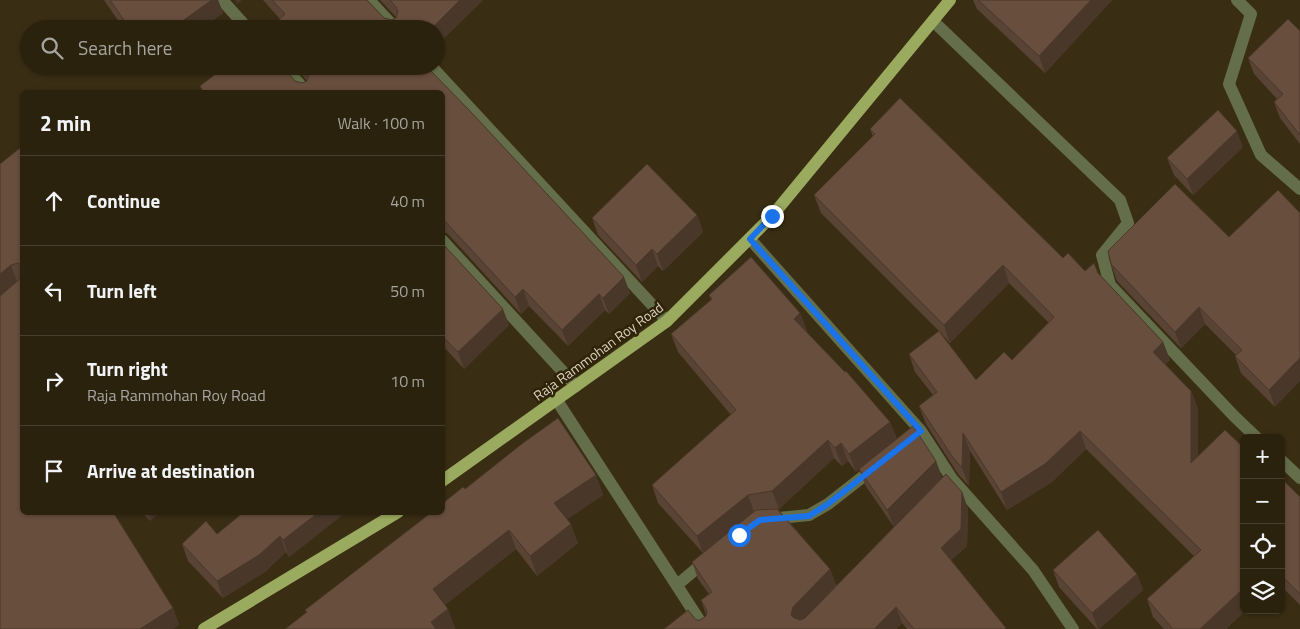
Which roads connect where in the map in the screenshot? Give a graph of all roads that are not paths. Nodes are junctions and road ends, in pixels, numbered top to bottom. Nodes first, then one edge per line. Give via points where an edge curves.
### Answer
1 (222, 0) edge
2 (369, 0) edge
3 (950, 0) edge
4 (1237, 0) edge
5 (240, 20) edge
6 (388, 20) edge
7 (933, 21) junction
8 (291, 75) edge
9 (439, 75) edge
10 (305, 90) edge
11 (1300, 189) edge
12 (750, 239) junction
13 (445, 243) edge
14 (667, 321) junction
15 (576, 386) junction
16 (556, 400) junction
17 (1253, 434) edge
18 (882, 462) edge
19 (1285, 464) edge
20 (1300, 478) edge
21 (445, 479) edge
22 (393, 515) edge
23 (760, 520) edge
24 (716, 554) edge
25 (677, 585) junction
26 (204, 629) edge
27 (705, 629) edge
28 (1073, 629) edge

1 - 5 street
2 - 6 street
3 - 7 main road, Raja Rammohan Roy Road
4 - 11 street via 1251,14 1229,84 1261,155
7 - 12 main road, Raja Rammohan Roy Road
7 - 17 street via 1120,200 1128,223 1102,255 1110,285
8 - 10 street
9 - 14 street
12 - 14 main road, Raja Rammohan Roy Road
12 - 28 street via 917,434 949,483 1034,570
13 - 15 street
14 - 15 main road, Raja Rammohan Roy Road
15 - 16 main road, Raja Rammohan Roy Road
16 - 21 main road, Raja Rammohan Roy Road
16 - 25 street
18 - 23 street via 809,516
19 - 20 street
22 - 26 main road
24 - 25 street
25 - 27 street

